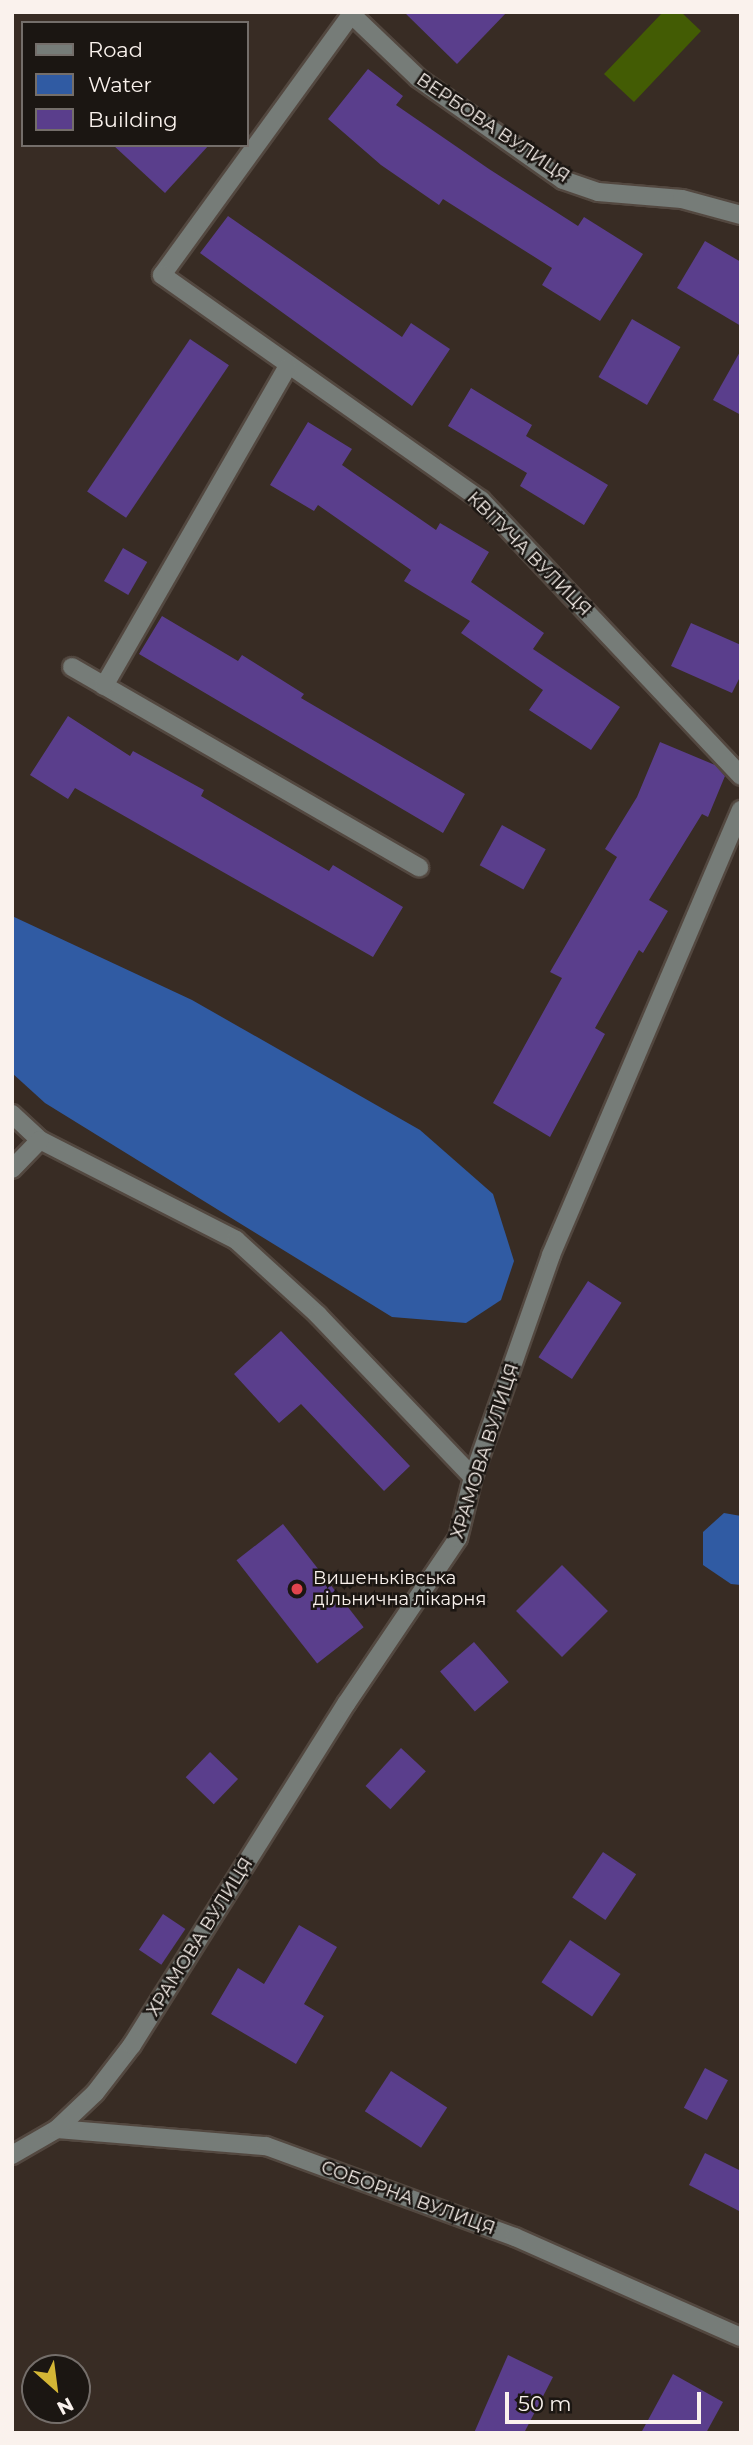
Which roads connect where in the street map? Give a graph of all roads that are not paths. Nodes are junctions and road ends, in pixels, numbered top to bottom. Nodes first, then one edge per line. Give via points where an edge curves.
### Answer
1 (351, 13) edge
2 (741, 215) edge
3 (287, 368) junction
4 (72, 667) dead end
5 (104, 685) junction
6 (741, 776) edge
7 (741, 810) edge
8 (419, 867) dead end
9 (12, 1114) edge
10 (40, 1140) junction
11 (12, 1169) edge
12 (472, 1477) junction
13 (57, 2129) junction
14 (12, 2155) edge
15 (741, 2337) edge

1 - 2 street, ВЕРБОВА ВУЛИЦЯ via 418,78 564,180 598,192 682,198
1 - 3 street, КВІТУЧА ВУЛИЦЯ via 162,275
3 - 5 street
3 - 6 street, КВІТУЧА ВУЛИЦЯ via 481,500
4 - 5 street
5 - 8 street
7 - 12 street, ХРАМОВА ВУЛИЦЯ via 551,1255
9 - 10 street
10 - 11 street
10 - 12 street via 236,1240 318,1315
12 - 13 street, ХРАМОВА ВУЛИЦЯ via 458,1538 421,1598 346,1704 132,2045 96,2093
13 - 14 street, ХРАМОВА ВУЛИЦЯ
13 - 15 street, СОБОРНА ВУЛИЦЯ via 266,2146 515,2237

